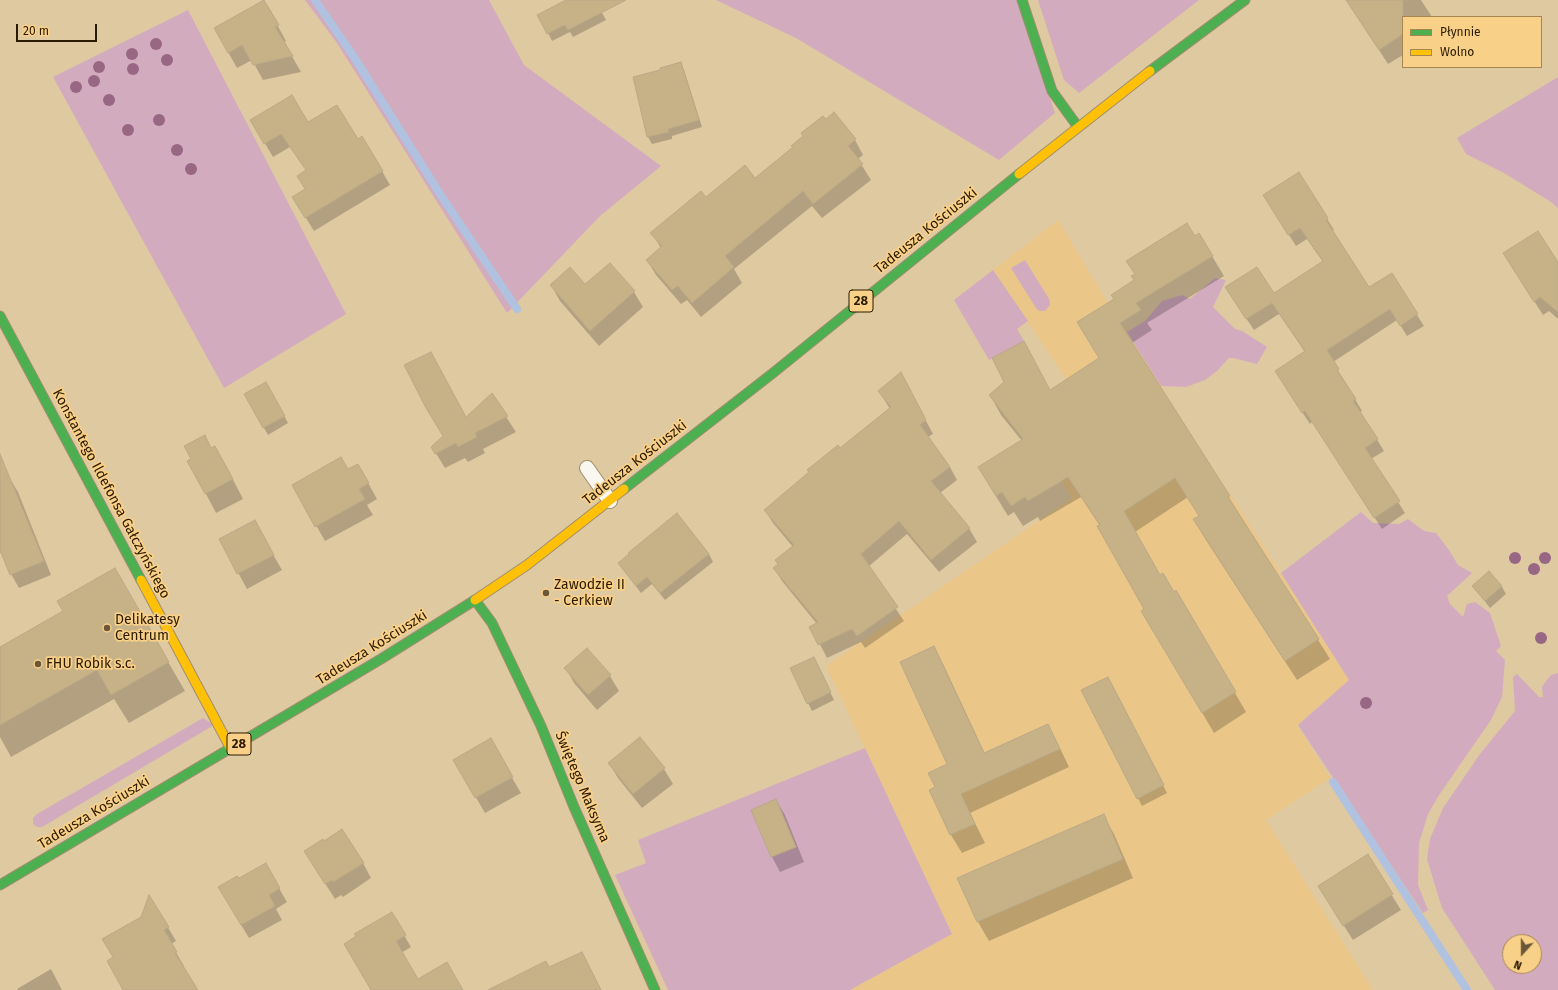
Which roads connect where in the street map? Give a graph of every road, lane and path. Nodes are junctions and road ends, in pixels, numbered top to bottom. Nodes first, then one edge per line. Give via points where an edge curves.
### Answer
1 (1022, 0) edge
2 (1245, 0) edge
3 (1078, 127) junction
4 (0, 316) edge
5 (587, 468) dead end
6 (610, 501) junction
7 (475, 600) junction
8 (231, 749) junction
9 (0, 885) edge
10 (654, 990) edge

1 - 3 main road via 1052,91
2 - 3 main road, Tadeusza Kościuszki / 28
3 - 6 main road, Tadeusza Kościuszki / 28
4 - 8 main road, Konstantego Ildefonsa Gałczyńskiego
5 - 6 lane
6 - 7 main road, Tadeusza Kościuszki / 28 via 544,552
7 - 8 main road, Tadeusza Kościuszki / 28
7 - 10 main road, Świętego Maksyma via 492,623 541,726
8 - 9 main road, Tadeusza Kościuszki / 28

